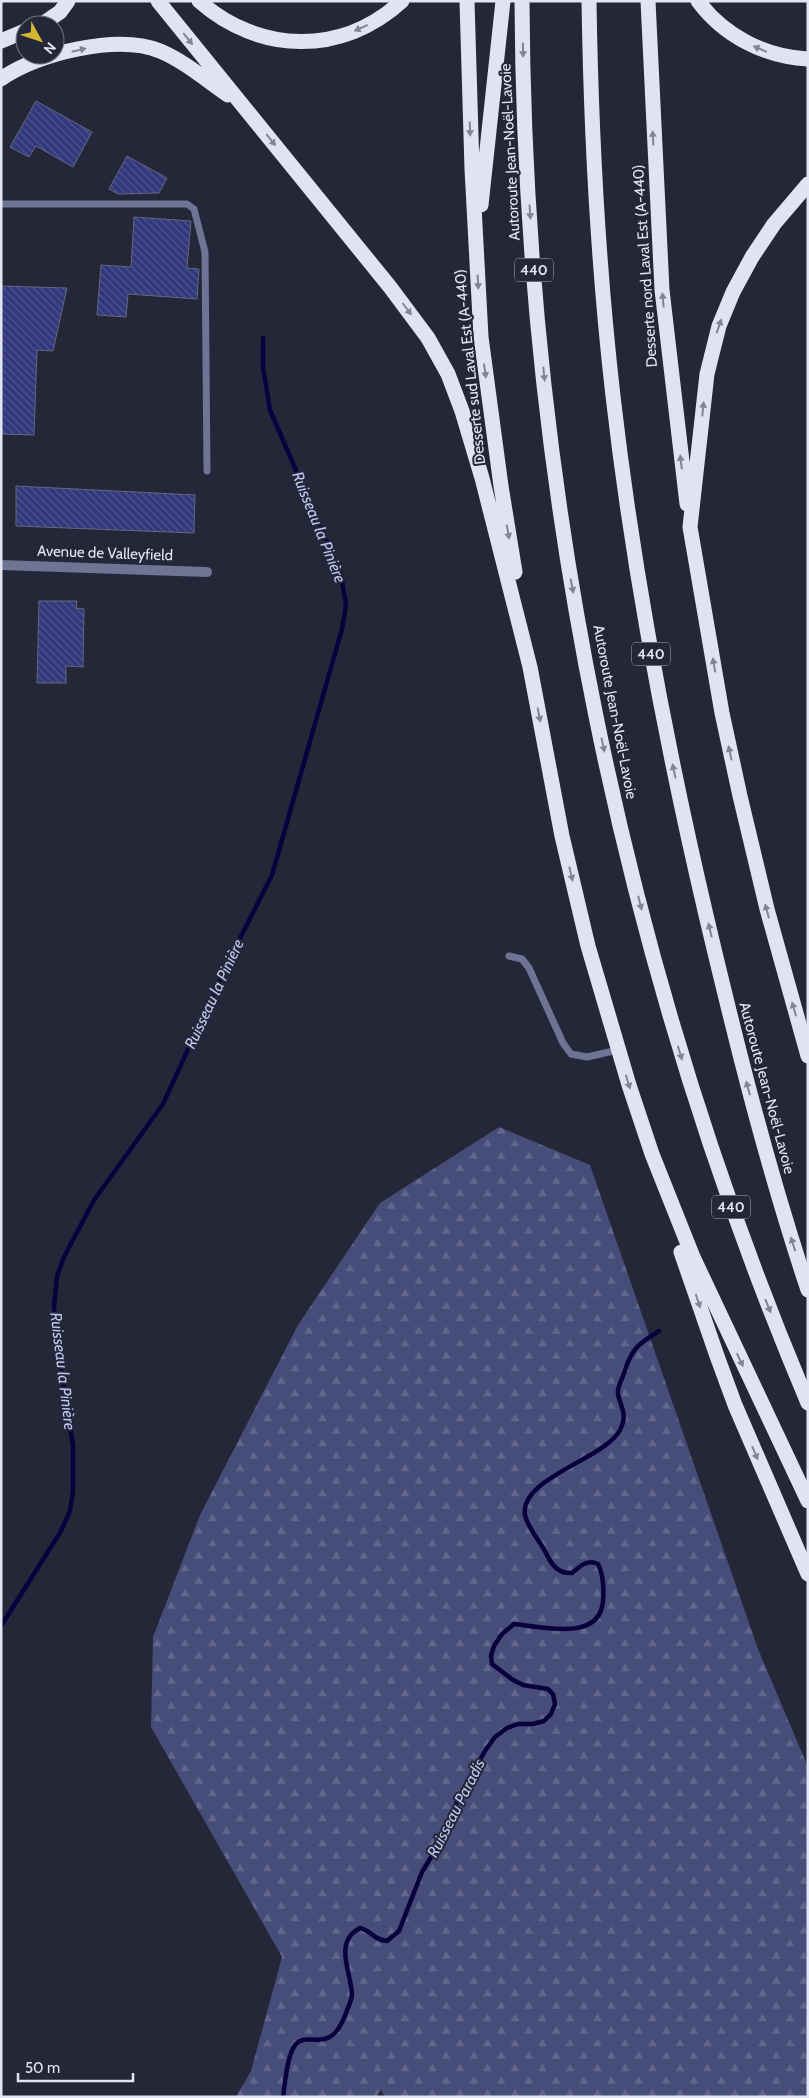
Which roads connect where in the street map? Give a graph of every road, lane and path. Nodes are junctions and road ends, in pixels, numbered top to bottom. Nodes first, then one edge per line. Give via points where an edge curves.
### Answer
1 (68, 1) edge
2 (158, 1) edge
3 (200, 1) edge
4 (402, 1) edge
5 (467, 1) edge
6 (503, 1) edge
7 (522, 1) edge
8 (588, 1) edge
9 (648, 1) edge
10 (698, 1) edge
11 (56, 15) edge
12 (15, 35) edge
13 (1, 41) edge
14 (808, 59) edge
15 (1, 79) edge
16 (240, 103) junction
17 (808, 184) edge
18 (1, 204) edge
19 (476, 241) junction
20 (207, 472) dead end
21 (690, 528) junction
22 (1, 564) edge
23 (207, 572) dead end
24 (530, 667) junction
25 (509, 956) dead end
26 (618, 1050) junction
27 (808, 1056) edge
28 (652, 1154) junction
29 (808, 1290) edge
30 (808, 1403) edge
31 (808, 1501) edge
32 (808, 1574) edge

1 - 11 highway
2 -> 16 highway
4 -> 3 highway via 380,18 354,31 303,42 273,39 243,30
5 -> 19 highway, Desserte sud Laval Est (A-440)
6 - 19 highway
7 -> 30 highway, Autoroute Jean-Noël-Lavoie / 440 via 529,195 547,398 564,538 595,707 640,905 678,1048 764,1298
29 -> 8 highway, Autoroute Jean-Noël-Lavoie / 440 via 768,1164 735,1039 674,774 649,642 624,483 605,314 594,178
21 -> 9 highway, Desserte nord Laval Est (A-440) via 662,290
14 -> 10 highway via 765,52 748,44 725,29
12 - 13 highway
15 -> 16 highway via 29,63 65,53 106,45 137,45 169,56
16 -> 24 highway via 390,287 428,338 444,368 468,430
21 -> 17 highway via 706,374 719,326 732,292 752,257 774,224
18 - 20 lane via 187,204 194,209 205,252
19 -> 24 highway, Desserte sud Laval Est (A-440) via 484,360 500,486
27 -> 21 highway via 766,909 740,796
22 - 23 street, Avenue de Valleyfield
24 -> 26 highway via 564,844 588,946
25 - 26 lane via 522,959 529,968 571,1054 587,1056
26 -> 28 highway
28 -> 31 highway via 696,1265
28 -> 32 highway via 659,1186 716,1356

